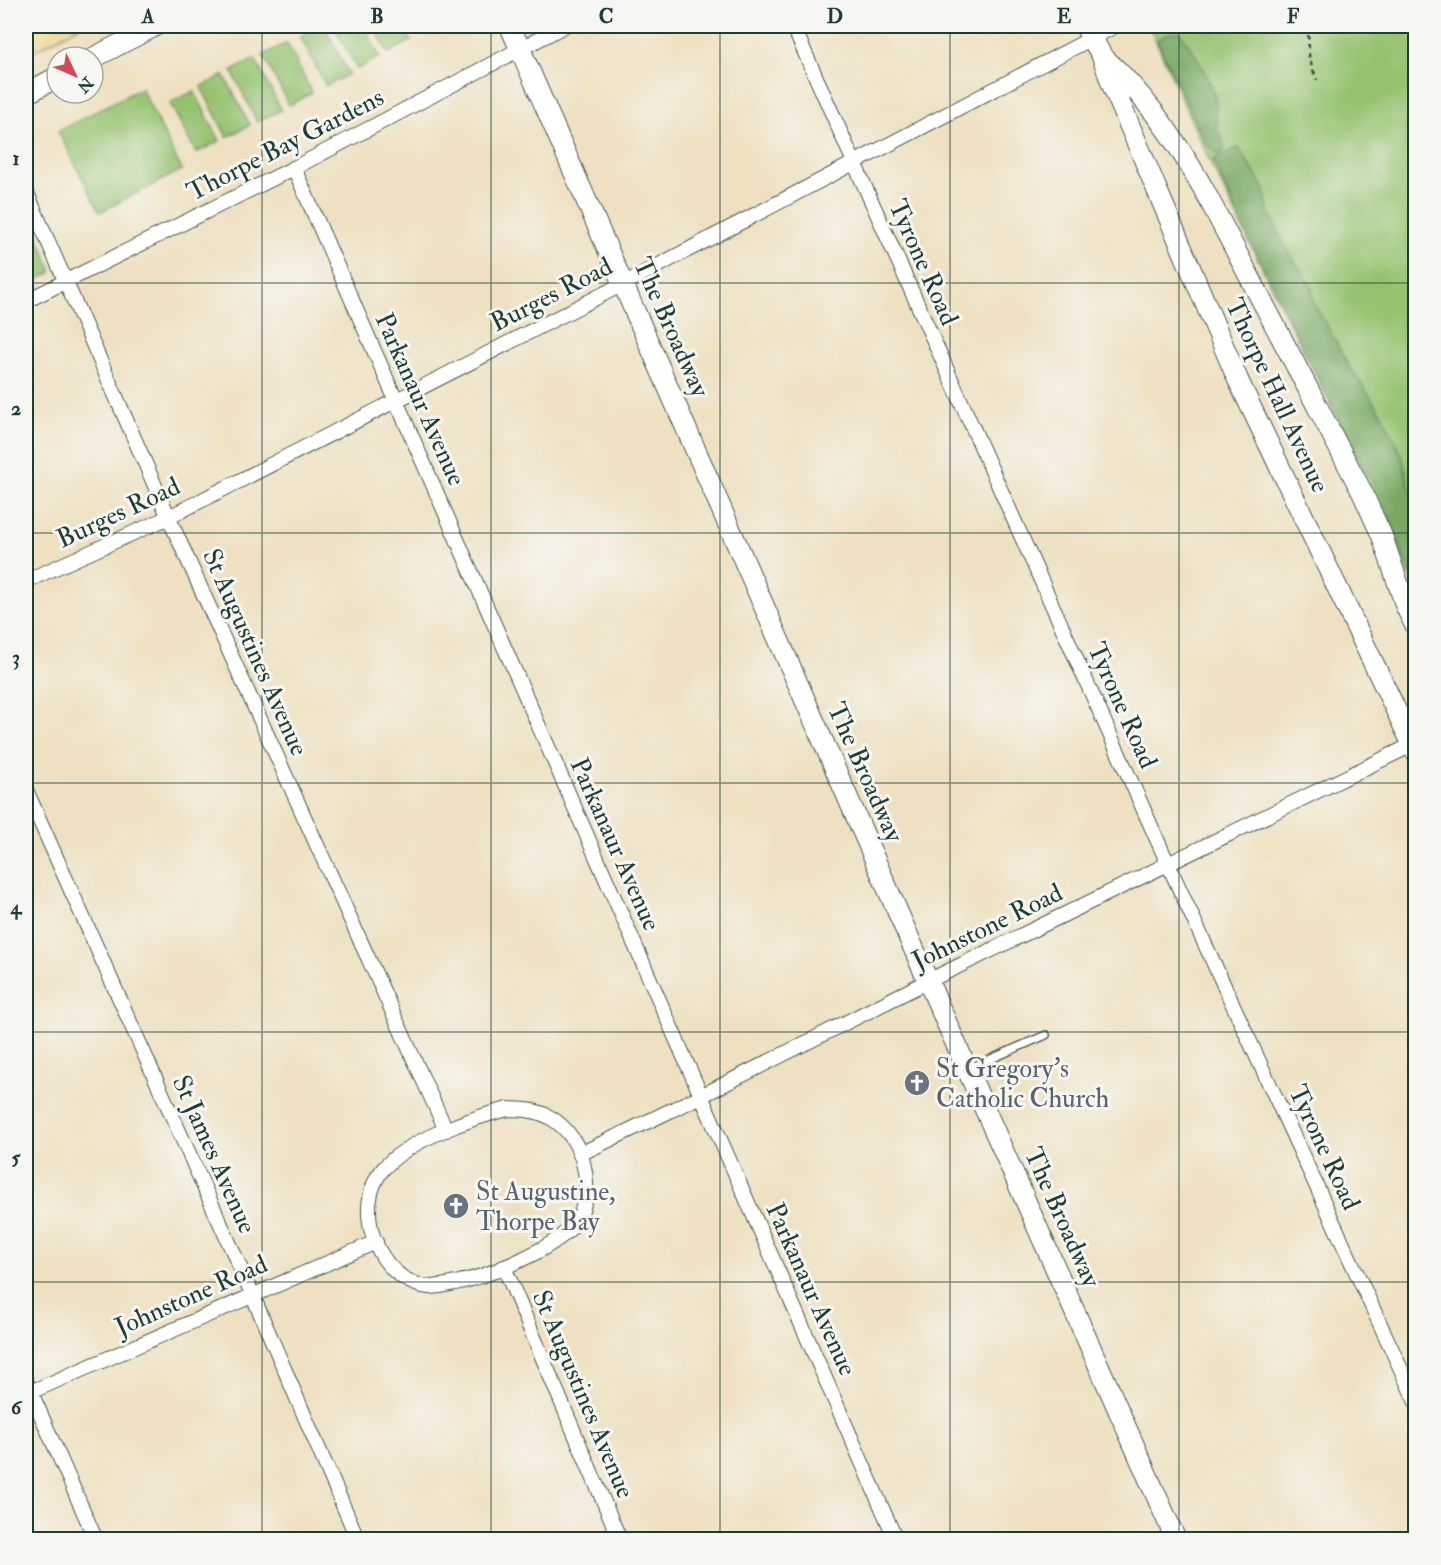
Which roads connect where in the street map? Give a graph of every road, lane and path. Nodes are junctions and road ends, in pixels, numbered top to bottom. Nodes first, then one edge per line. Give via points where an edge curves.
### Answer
1 (155, 26) edge
2 (510, 26) edge
3 (564, 26) edge
4 (793, 26) edge
5 (1115, 26) edge
6 (1308, 26) edge
7 (1093, 40) edge
8 (520, 48) junction
9 (105, 52) edge
10 (1317, 80) dead end
11 (45, 84) edge
12 (26, 94) edge
13 (854, 164) junction
14 (294, 168) junction
15 (26, 191) edge
16 (64, 283) junction
17 (624, 284) junction
18 (26, 301) edge
19 (395, 401) junction
20 (169, 517) junction
21 (26, 581) edge
22 (1416, 627) edge
23 (1414, 746) edge
24 (26, 790) edge
25 (1168, 864) junction
26 (928, 981) junction
27 (1046, 1035) dead end
28 (968, 1070) junction
29 (701, 1096) junction
30 (446, 1130) junction
31 (580, 1154) junction
32 (376, 1242) junction
33 (504, 1267) junction
34 (252, 1294) junction
35 (27, 1389) edge
36 (1416, 1402) edge
37 (96, 1539) edge
38 (358, 1539) edge
39 (620, 1539) edge
40 (896, 1539) edge
41 (1176, 1539) edge

1 - 9 street
2 - 8 street, The Broadway
3 - 8 street, Thorpe Bay Gardens
4 - 13 street, Tyrone Road
5 - 7 street, Burges Road
6 - 10 path via 1309,59
7 - 13 street, Burges Road
7 - 22 street, Thorpe Hall Avenue via 1184,152 1362,492 1383,536
7 - 23 street, Thorpe Hall Avenue via 1238,380
8 - 14 street, Thorpe Bay Gardens
8 - 17 street, The Broadway
11 - 12 street
13 - 17 street, Burges Road
13 - 25 street, Tyrone Road
14 - 16 street, Thorpe Bay Gardens
14 - 19 street, Parkanaur Avenue
15 - 16 street, St Augustines Avenue
16 - 18 street, Thorpe Bay Gardens
16 - 20 street, St Augustines Avenue
17 - 19 street, Burges Road
17 - 26 street, The Broadway
19 - 20 street, Burges Road
19 - 29 street, Parkanaur Avenue
20 - 21 street, Burges Road
20 - 30 street, St Augustines Avenue
23 - 25 street, Johnstone Road
24 - 34 street, St James Avenue
25 - 26 street, Johnstone Road
25 - 36 street, Tyrone Road
26 - 28 street, The Broadway
26 - 29 street, Johnstone Road
27 - 28 lane
28 - 41 street, The Broadway
29 - 31 street, Johnstone Road
29 - 40 street, Parkanaur Avenue
30 - 31 street via 508,1109 536,1111 564,1128
30 - 32 street via 391,1161 375,1181 368,1213
31 - 33 street via 586,1183 578,1219 557,1238
32 - 33 street via 391,1267 429,1287
32 - 34 street, Johnstone Road
33 - 39 street, St Augustines Avenue
34 - 35 street, Johnstone Road
34 - 38 street, St James Avenue
35 - 37 street

